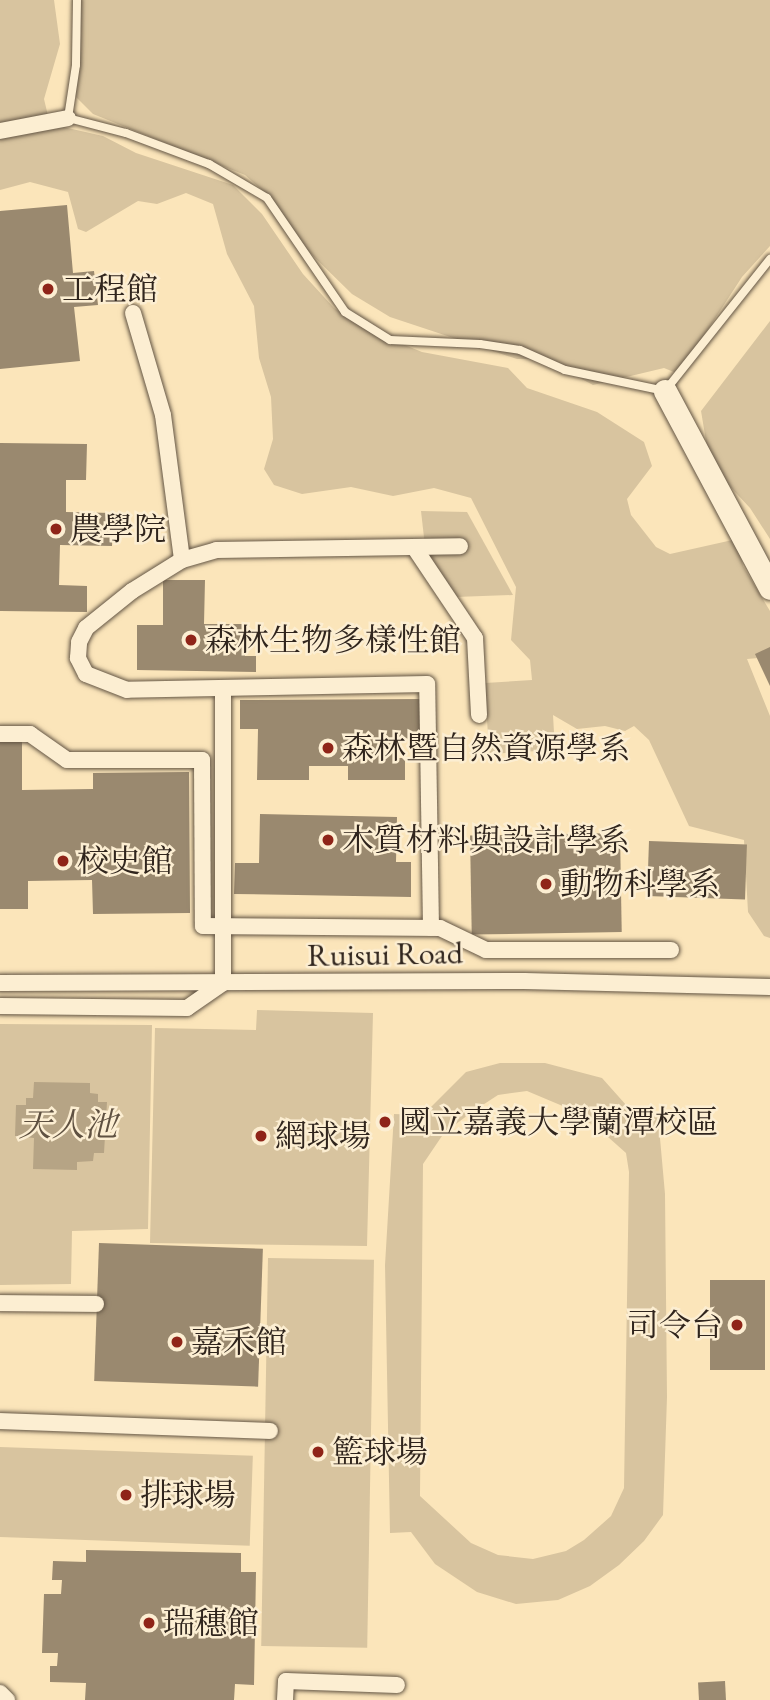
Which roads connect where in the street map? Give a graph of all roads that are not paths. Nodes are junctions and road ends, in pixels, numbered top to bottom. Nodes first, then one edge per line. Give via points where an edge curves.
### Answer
1 (77, 0) edge
2 (68, 118) junction
3 (0, 131) edge
4 (770, 259) edge
5 (133, 313) dead end
6 (665, 391) junction
7 (460, 546) dead end
8 (414, 547) junction
9 (182, 560) junction
10 (770, 588) edge
11 (223, 689) junction
12 (480, 715) dead end
13 (0, 734) edge
14 (223, 926) junction
15 (431, 928) junction
16 (671, 950) dead end
17 (0, 983) edge
18 (223, 983) junction
19 (770, 987) edge
20 (0, 1006) edge
21 (0, 1303) edge
22 (96, 1304) dead end
23 (0, 1422) edge
24 (270, 1431) dead end
25 (397, 1685) dead end
26 (0, 1693) edge
27 (7, 1700) edge
28 (285, 1700) edge

1 - 2 lane via 76,65
2 - 3 street
2 - 6 lane via 126,133 209,164 267,198 345,312 390,340 520,350 565,370
4 - 6 lane
5 - 9 street via 163,415
6 - 10 street
7 - 8 street
8 - 9 street via 216,550
8 - 12 street via 475,638
9 - 11 street via 132,591 86,628 78,658 86,674 127,690
11 - 14 street
11 - 15 street via 427,684
13 - 14 street via 30,734 67,760 202,761 202,926
14 - 15 street
14 - 18 street
15 - 16 street via 486,950
17 - 18 street, Ruisui Road
18 - 19 street, Ruisui Road via 524,981
18 - 20 street via 187,1008
21 - 22 street
23 - 24 street
25 - 28 street via 286,1681
26 - 27 street

